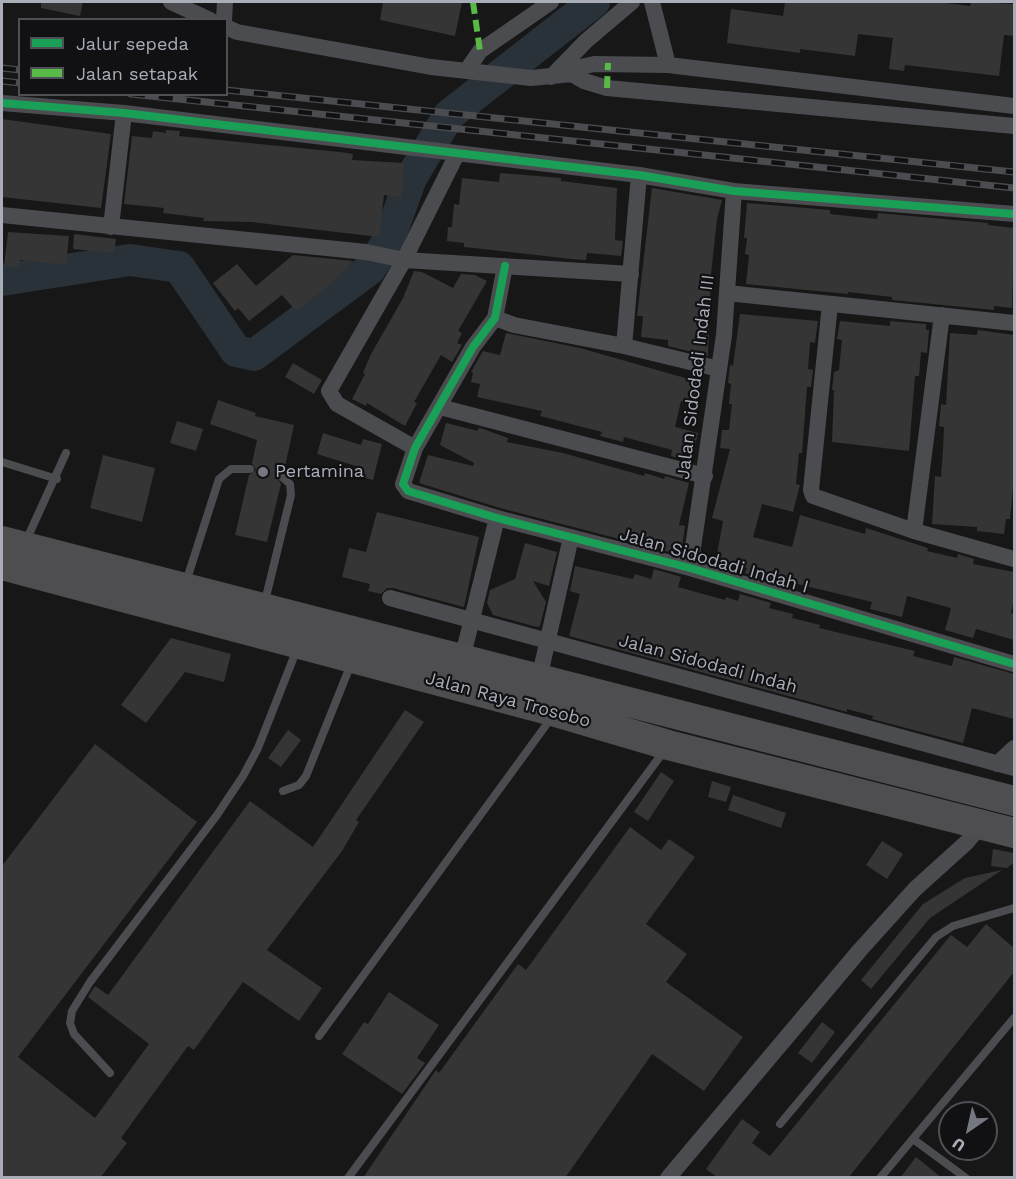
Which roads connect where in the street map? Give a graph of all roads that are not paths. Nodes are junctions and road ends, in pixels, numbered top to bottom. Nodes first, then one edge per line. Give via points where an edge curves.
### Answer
1 (171, 2) edge
2 (225, 2) edge
3 (551, 2) edge
4 (632, 2) edge
5 (652, 2) edge
6 (206, 18) edge
7 (224, 18) edge
8 (228, 28) edge
9 (643, 64) junction
10 (668, 65) junction
11 (467, 70) junction
12 (572, 74) junction
13 (551, 77) junction
14 (643, 91) junction
15 (2, 103) edge
16 (1014, 106) edge
17 (124, 113) junction
18 (1014, 126) edge
19 (457, 154) junction
20 (639, 175) junction
21 (734, 191) junction
22 (1014, 214) edge
23 (2, 215) edge
24 (111, 227) junction
25 (404, 260) junction
26 (505, 266) junction
27 (631, 274) junction
28 (727, 293) junction
29 (830, 304) junction
30 (942, 315) junction
31 (495, 318) junction
32 (1014, 323) edge
33 (624, 346) junction
34 (719, 369) junction
35 (440, 407) junction
36 (415, 448) junction
37 (66, 453) dead end
38 (2, 462) edge
39 (250, 469) dead end
40 (705, 476) junction
41 (282, 477) dead end
42 (57, 479) junction
43 (497, 518) junction
44 (914, 531) junction
45 (571, 537) junction
46 (9, 551) edge
47 (1014, 559) edge
48 (690, 567) junction
49 (184, 588) junction
50 (390, 597) dead end
51 (263, 608) junction
52 (472, 621) junction
53 (549, 641) junction
54 (299, 645) junction
55 (352, 659) junction
56 (462, 659) junction
57 (1014, 664) edge
58 (539, 679) junction
59 (556, 712) junction
60 (668, 746) junction
61 (1014, 748) edge
62 (997, 764) junction
63 (1014, 768) edge
64 (283, 791) dead end
65 (1014, 801) edge
66 (981, 825) junction
67 (1014, 833) edge
68 (1014, 908) edge
69 (1014, 1018) edge
70 (319, 1036) dead end
71 (110, 1073) dead end
72 (780, 1124) dead end
73 (913, 1139) junction
74 (348, 1178) edge
75 (668, 1178) edge
76 (880, 1178) edge
77 (966, 1178) edge

1 - 6 street
2 - 7 street
3 - 11 street via 480,51
4 - 13 street
5 - 10 street
8 - 11 street via 430,67
9 - 10 street
9 - 12 street via 594,64
9 - 14 street
10 - 16 street
11 - 13 street
12 - 13 street
12 - 14 street via 607,88
14 - 18 street
15 - 17 street
17 - 19 street
17 - 24 street
19 - 20 street
19 - 25 street
20 - 21 street
20 - 27 street
21 - 22 street
21 - 28 street, Jalan Sidodadi Indah III
23 - 24 street
24 - 25 street via 366,252
25 - 26 street
25 - 36 street via 329,391 338,404
26 - 27 street
26 - 31 street
27 - 33 street
28 - 29 street
28 - 34 street, Jalan Sidodadi Indah III
29 - 30 street
29 - 44 street via 812,494 822,501
30 - 32 street
30 - 44 street
31 - 33 street
31 - 35 street via 473,347
33 - 34 street
34 - 40 street, Jalan Sidodadi Indah III
35 - 36 street
35 - 40 street
36 - 43 street, Jalan Sidodadi Indah I via 403,484 406,489
37 - 42 lane
38 - 42 lane
39 - 49 lane via 231,469 219,479
40 - 48 street, Jalan Sidodadi Indah III
41 - 51 lane via 290,484 291,495
42 - 46 lane
43 - 45 street, Jalan Sidodadi Indah I
43 - 52 street
44 - 47 street
45 - 48 street, Jalan Sidodadi Indah I
45 - 53 street
46 - 49 highway, Jalan Raya Trosobo
46 - 54 highway, Jalan Raya Trosobo
48 - 57 street, Jalan Sidodadi Indah I
49 - 51 highway, Jalan Raya Trosobo
50 - 52 street, Jalan Sidodadi Indah
51 - 56 highway, Jalan Raya Trosobo
52 - 53 street, Jalan Sidodadi Indah
52 - 56 street
53 - 58 street
53 - 62 street, Jalan Sidodadi Indah
54 - 55 highway, Jalan Raya Trosobo
54 - 71 lane via 243,776 85,988 72,1011 70,1023 74,1034
55 - 59 highway, Jalan Raya Trosobo
55 - 64 lane via 306,776 299,785
56 - 58 highway, Jalan Raya Trosobo
58 - 65 highway, Jalan Raya Trosobo
59 - 60 highway, Jalan Raya Trosobo
59 - 70 lane
60 - 66 highway, Jalan Raya Trosobo
60 - 74 lane
61 - 62 street
62 - 63 street, Jalan Sidodadi Indah
66 - 67 highway, Jalan Raya Trosobo
66 - 75 street via 860,950
68 - 72 lane via 953,926 936,937
69 - 73 lane
73 - 76 lane
73 - 77 lane

